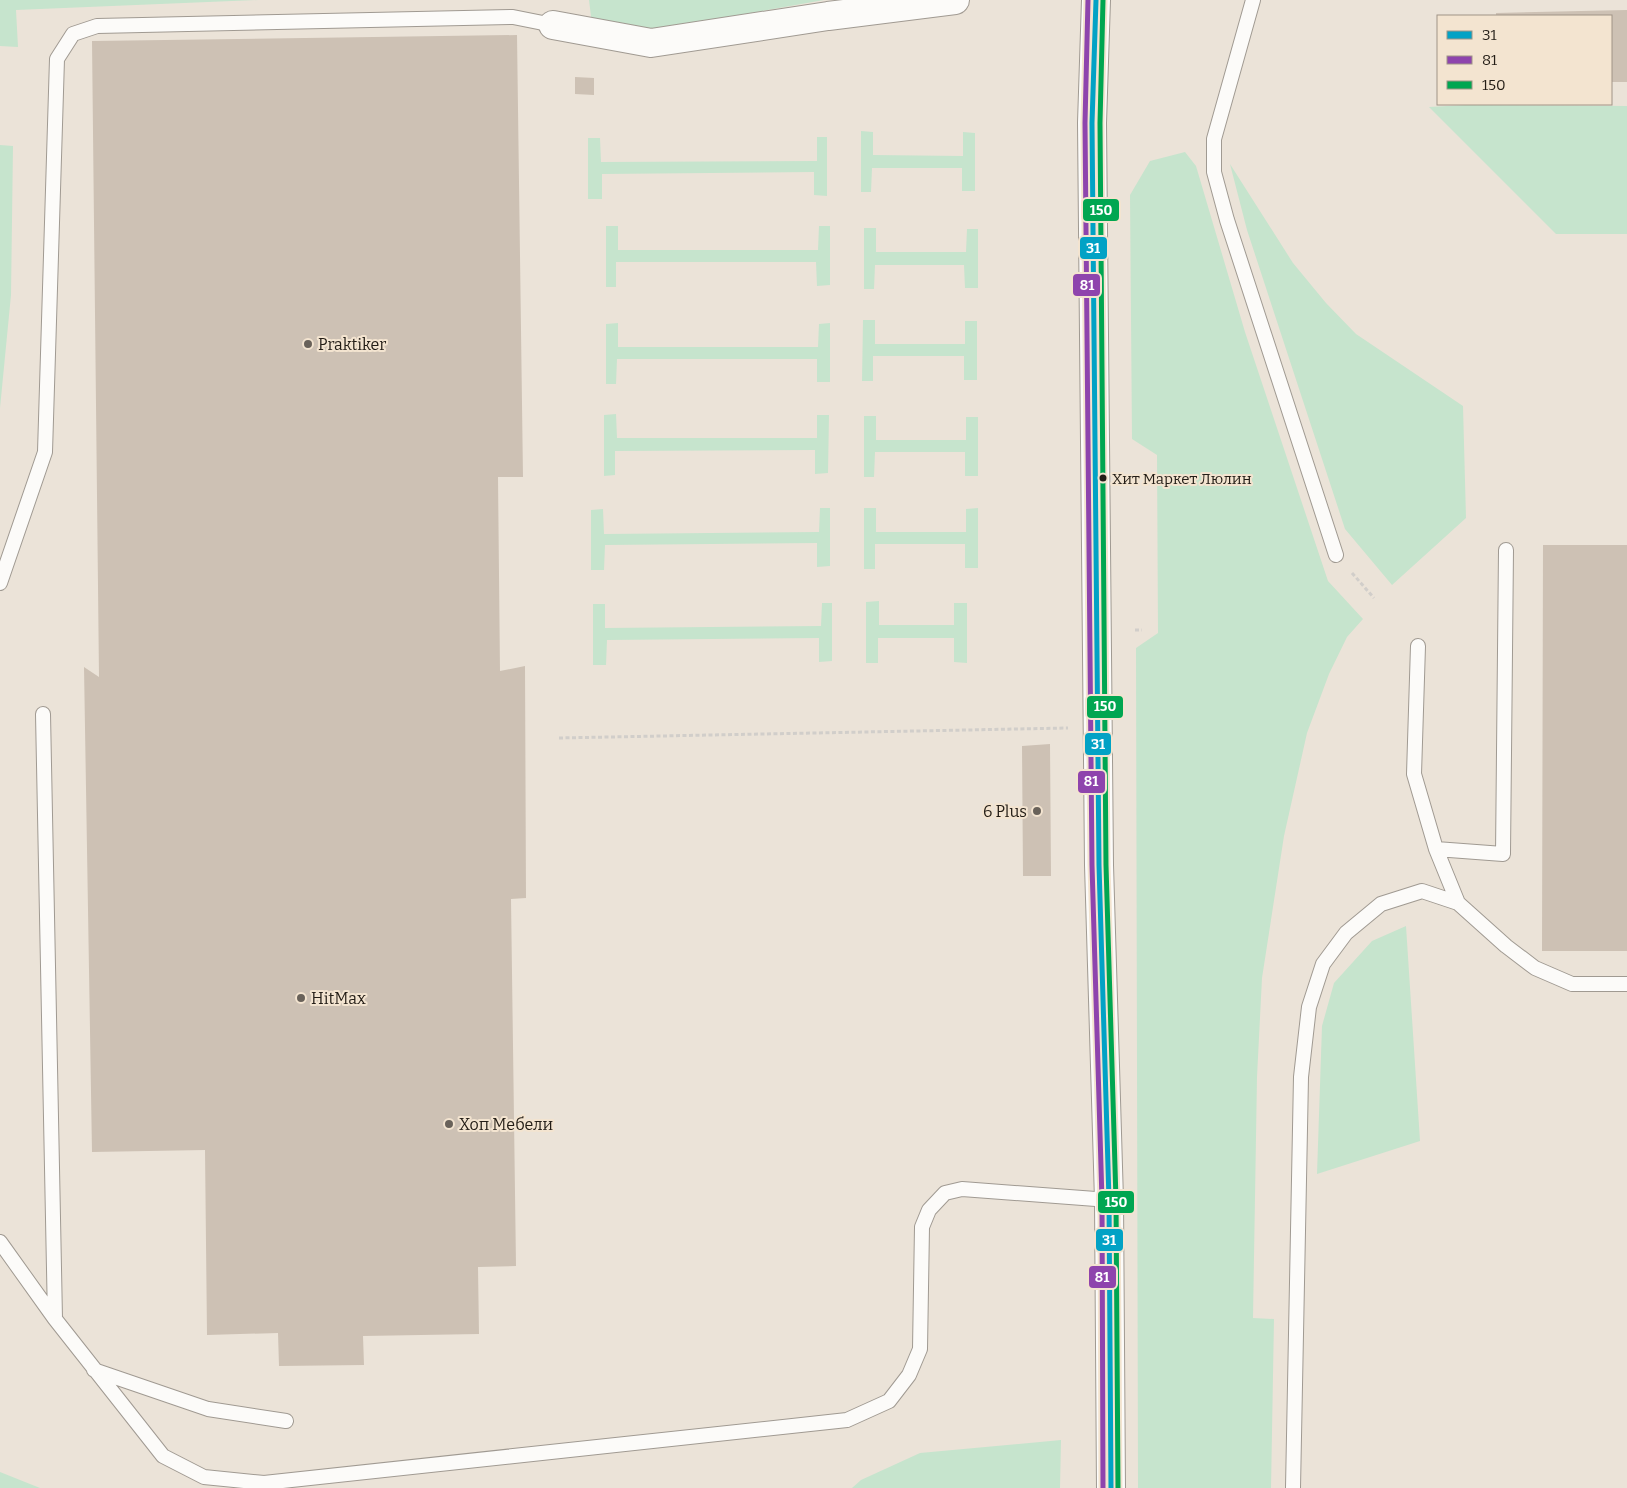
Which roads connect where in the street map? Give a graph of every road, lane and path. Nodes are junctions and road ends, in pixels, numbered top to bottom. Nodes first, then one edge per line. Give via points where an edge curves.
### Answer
1 (1096, 0) edge
2 (1253, 0) edge
3 (943, 1) edge
4 (553, 25) joint
5 (1506, 550) dead end
6 (1336, 555) dead end
7 (1355, 577) dead end
8 (0, 583) edge
9 (1374, 598) dead end
10 (1135, 630) dead end
11 (1142, 630) dead end
12 (1418, 646) dead end
13 (43, 714) dead end
14 (1068, 728) dead end
15 (559, 738) dead end
16 (1436, 849) junction
17 (1458, 903) junction
18 (1627, 984) edge
19 (1108, 1200) junction
20 (0, 1242) edge
21 (55, 1319) junction
22 (94, 1369) junction
23 (286, 1421) dead end
24 (1111, 1488) edge
25 (1294, 1488) edge

1 - 19 street via 1092,123 1098,856
2 - 6 lane via 1214,139 1214,172
3 - 4 street via 652,44
4 - 8 lane via 504,17 97,26 73,34 57,59 45,452
5 - 16 lane via 1503,854
7 - 9 path
10 - 11 path
12 - 16 lane via 1414,774
13 - 21 lane
14 - 15 path
16 - 17 lane
17 - 18 lane via 1535,968 1572,984
17 - 25 lane via 1422,891 1381,904 1346,933 1323,964 1309,1007 1301,1077
19 - 22 lane via 962,1189 945,1193 929,1210 922,1227 920,1349 909,1375 889,1401 848,1420 264,1483 204,1477 163,1456
19 - 24 street
20 - 21 lane
21 - 22 lane
22 - 23 lane via 208,1409

